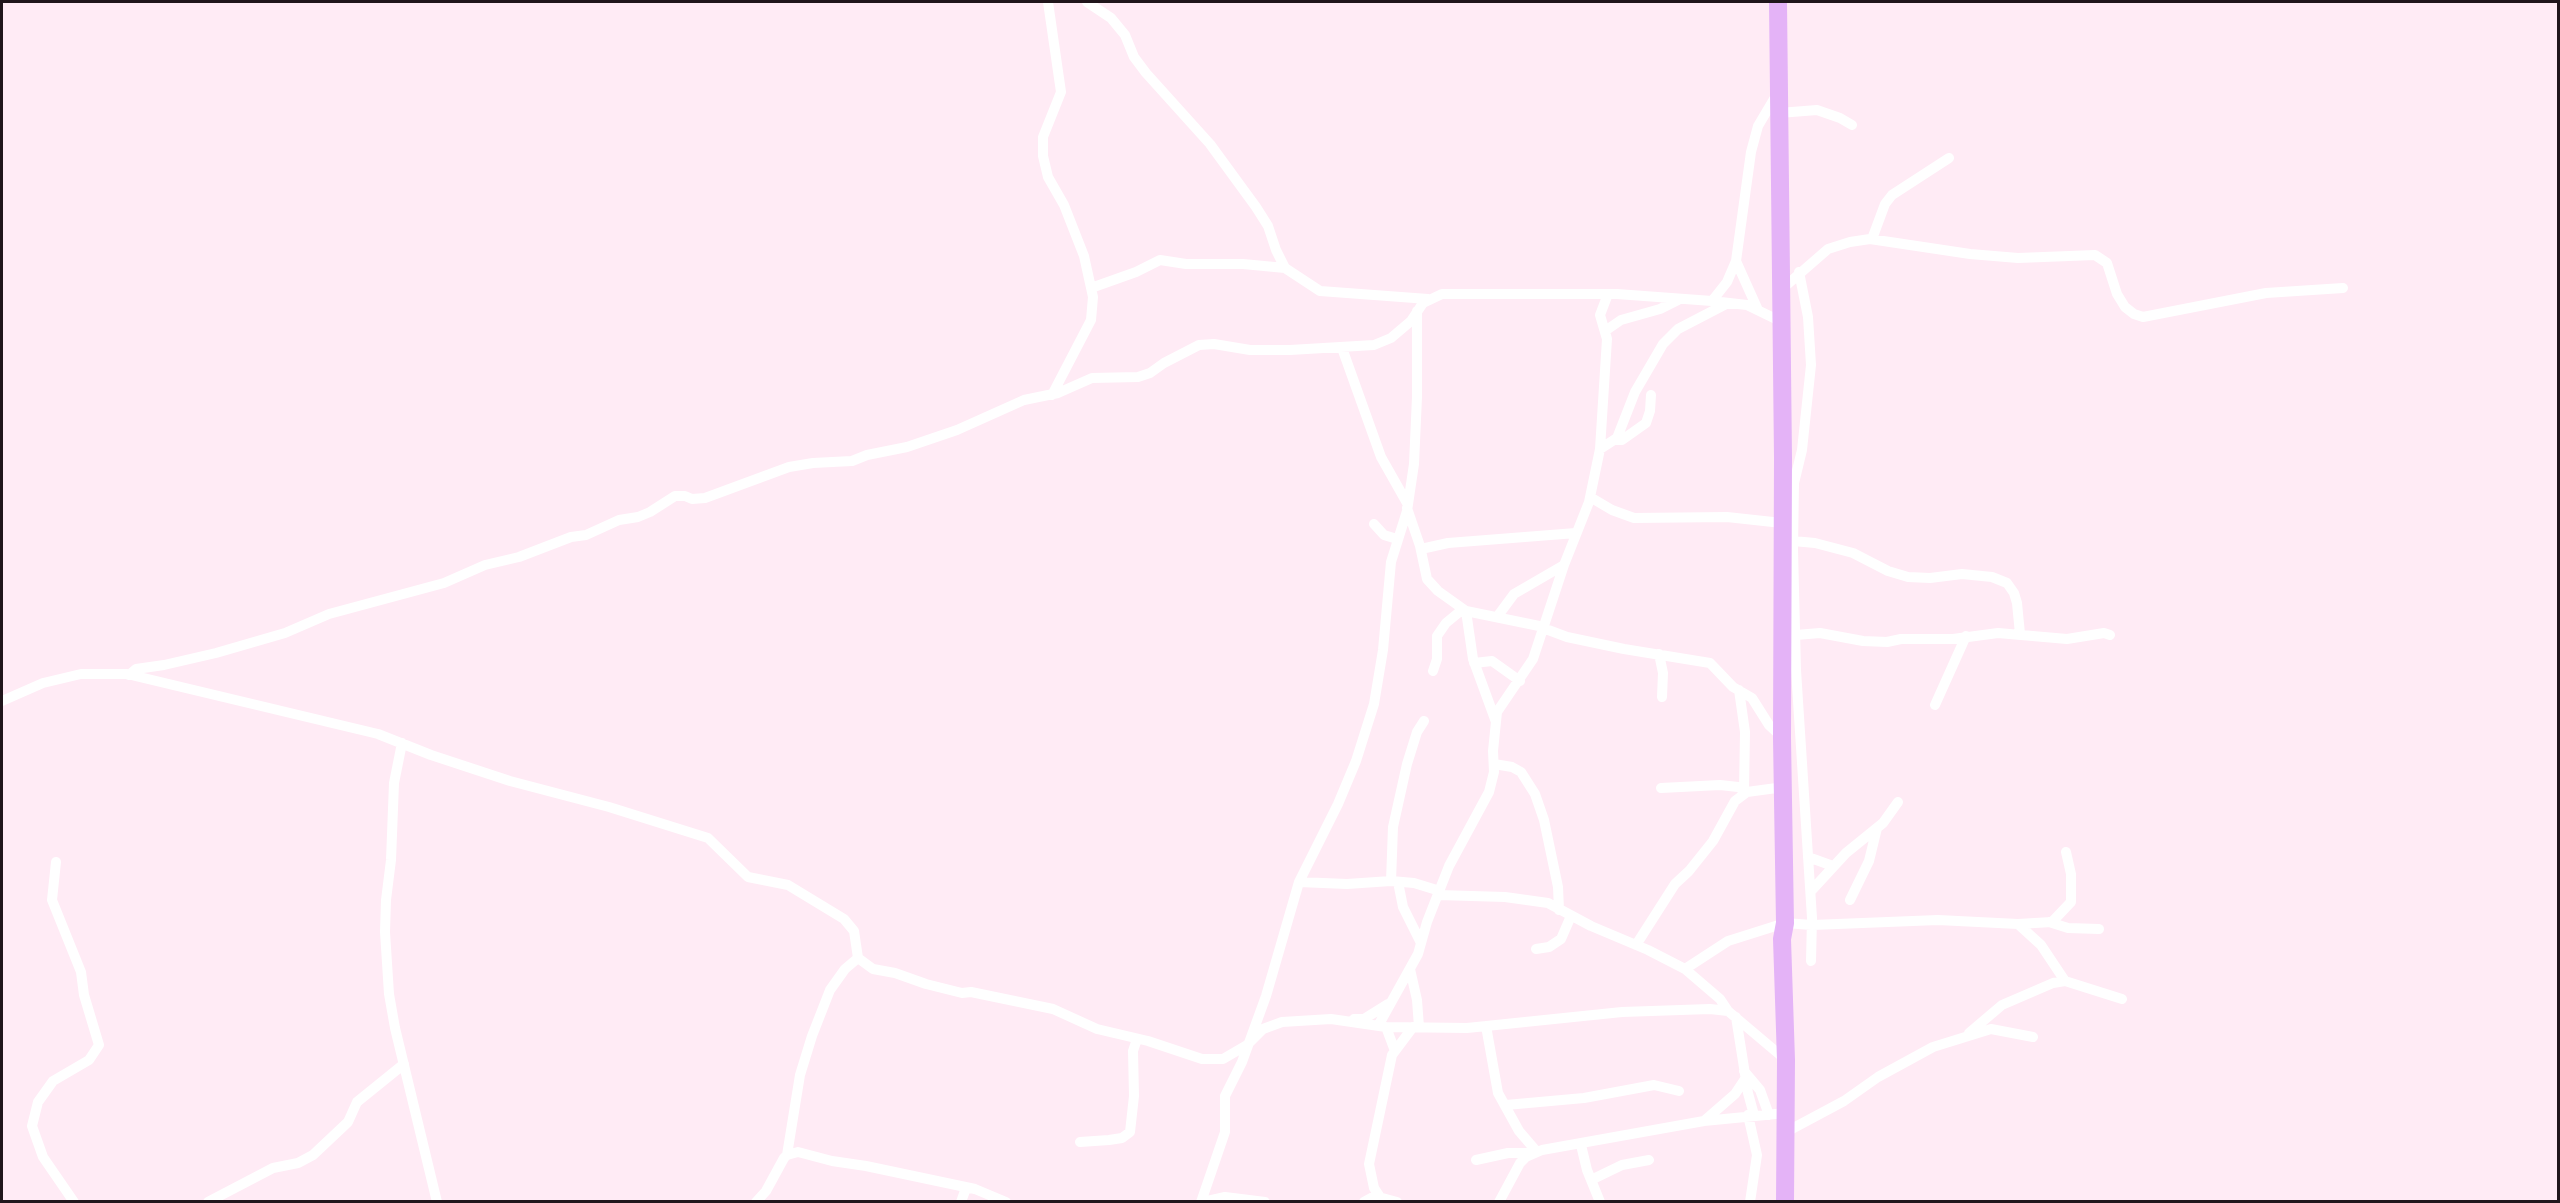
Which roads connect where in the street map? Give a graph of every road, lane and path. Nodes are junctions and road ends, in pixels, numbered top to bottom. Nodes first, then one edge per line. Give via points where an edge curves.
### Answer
1 (1048, 2) edge
2 (1087, 2) edge
3 (1778, 2) edge
4 (1779, 91) junction
5 (1779, 113) junction
6 (1852, 125) dead end
7 (1949, 158) dead end
8 (1872, 239) junction
9 (1736, 261) junction
10 (1285, 268) junction
11 (1799, 272) junction
12 (1091, 288) junction
13 (2343, 288) dead end
14 (1781, 290) junction
15 (1608, 294) junction
16 (1428, 299) junction
17 (1679, 299) junction
18 (1712, 301) junction
19 (1728, 303) junction
20 (1758, 310) junction
21 (1417, 311) junction
22 (1782, 322) junction
23 (1605, 331) junction
24 (1342, 348) junction
25 (1052, 395) junction
26 (1651, 395) dead end
27 (1615, 440) junction
28 (1600, 449) junction
29 (1590, 497) junction
30 (1407, 506) junction
31 (1782, 523) junction
32 (1374, 524) dead end
33 (1576, 533) junction
34 (1397, 539) junction
35 (1793, 541) junction
36 (1421, 549) junction
37 (1564, 565) junction
38 (1465, 610) junction
39 (1497, 617) junction
40 (1544, 627) junction
41 (2020, 634) junction
42 (2110, 634) dead end
43 (1796, 635) junction
44 (1966, 636) junction
45 (1659, 654) junction
46 (1474, 663) junction
47 (1433, 671) dead end
48 (129, 675) junction
49 (1520, 681) junction
50 (1739, 690) junction
51 (1662, 697) dead end
52 (2, 701) edge
53 (1935, 705) dead end
54 (1424, 721) dead end
55 (1496, 723) junction
56 (1782, 737) junction
57 (402, 743) junction
58 (1494, 764) junction
59 (1784, 787) junction
60 (1661, 788) dead end
61 (1746, 791) junction
62 (1898, 802) dead end
63 (1877, 828) junction
64 (2066, 852) dead end
65 (1808, 857) junction
66 (56, 862) dead end
67 (1833, 866) junction
68 (1395, 881) junction
69 (1299, 882) junction
70 (1810, 891) junction
71 (1439, 893) junction
72 (1850, 900) dead end
73 (1559, 910) junction
74 (1571, 916) junction
75 (2049, 922) junction
76 (1785, 923) junction
77 (2018, 924) junction
78 (1812, 925) junction
79 (2099, 929) dead end
80 (1421, 943) junction
81 (1636, 945) junction
82 (1536, 949) dead end
83 (858, 958) junction
84 (1811, 961) dead end
85 (1410, 969) junction
86 (1685, 969) junction
87 (2065, 981) junction
88 (2122, 999) dead end
89 (1392, 1001) junction
90 (1732, 1014) junction
91 (1345, 1020) junction
92 (1382, 1026) junction
93 (1486, 1026) junction
94 (1416, 1027) junction
95 (1966, 1035) junction
96 (2033, 1037) dead end
97 (1137, 1039) junction
98 (1247, 1045) junction
99 (1395, 1051) junction
100 (1786, 1060) junction
101 (404, 1064) junction
102 (1745, 1075) junction
103 (1679, 1092) dead end
104 (1506, 1105) junction
105 (1777, 1114) junction
106 (1751, 1115) junction
107 (1704, 1121) junction
108 (1786, 1132) junction
109 (1080, 1142) dead end
110 (1581, 1145) junction
111 (1534, 1152) junction
112 (787, 1155) junction
113 (1476, 1160) dead end
114 (1649, 1160) dead end
115 (1591, 1180) junction
116 (966, 1188) junction
117 (1380, 1197) junction
118 (74, 1202) edge
119 (208, 1202) edge
120 (437, 1202) edge
121 (756, 1202) edge
122 (962, 1202) edge
123 (1006, 1202) edge
124 (1202, 1202) edge
125 (1265, 1202) edge
126 (1364, 1202) edge
127 (1397, 1202) edge
128 (1498, 1202) edge
129 (1600, 1202) edge
130 (1750, 1202) edge
131 (1785, 1202) edge

1 - 12 street via 1061,92 1043,137 1043,156 1048,177 1064,205 1083,256
2 - 10 street via 1111,18 1146,73 1209,144 1256,207
3 - 4 main road
4 - 5 main road
4 - 9 street via 1758,126 1751,152
5 - 6 street via 1817,110
5 - 14 main road
7 - 8 street via 1892,195
8 - 11 street via 1828,249
8 - 13 street via 2019,258 2095,255 2107,262 2125,307 2143,316 2266,292
9 - 18 street via 1728,282
9 - 20 street
10 - 12 street via 1160,260
10 - 16 street via 1330,294
11 - 14 street
11 - 35 street via 1808,317 1811,365 1804,439 1794,483
12 - 25 street via 1091,320
14 - 22 main road
15 - 16 street via 1472,293 1442,294
15 - 17 street
15 - 23 street via 1600,315
16 - 21 street
17 - 18 street
17 - 23 street via 1628,317
18 - 19 street
19 - 20 street
19 - 27 street via 1685,324 1664,344 1635,392
20 - 22 street
21 - 24 street via 1391,338 1374,345
21 - 30 street via 1416,430
22 - 31 main road
23 - 28 street
24 - 25 street via 1250,350 1199,345 1144,375 1092,378
24 - 30 street via 1381,457
25 - 48 street via 1024,400 907,447 852,461 813,462 789,468 705,498 675,496 638,517 619,520 586,535 485,565 444,582 329,614 285,633 183,661 136,669
26 - 27 street via 1646,423 1622,440
27 - 28 street
28 - 29 street
29 - 31 street via 1634,518 1727,518
29 - 33 street
30 - 34 street
30 - 36 street
31 - 56 main road
32 - 34 street via 1384,535
33 - 36 street via 1448,543
33 - 37 street
34 - 69 street via 1374,704 1338,804
35 - 41 street via 1853,553 1908,577 1962,574 2007,583 2017,603
35 - 43 street
36 - 38 street via 1431,585
37 - 39 street via 1514,594
37 - 40 street
38 - 39 street
38 - 46 street
38 - 47 street via 1446,623 1437,636
39 - 40 street
40 - 45 street via 1567,637
40 - 49 street
41 - 42 street via 2067,639
41 - 44 street
43 - 44 street via 1826,634 1887,642
43 - 65 street
44 - 53 street
45 - 50 street via 1710,663
45 - 51 street
46 - 49 street via 1492,661
46 - 55 street
48 - 52 street via 81,674 43,683
48 - 57 street via 332,722
49 - 55 street via 1503,701
50 - 56 street via 1752,698
50 - 61 street via 1745,732
54 - 68 street via 1407,764 1393,827
55 - 58 street
56 - 59 main road
57 - 83 street via 510,781 708,838 748,877 788,885 844,919 854,931
57 - 101 street via 394,783 385,933 389,994
58 - 71 street via 1489,792
58 - 73 street via 1521,772 1535,794 1558,887
59 - 61 street
59 - 76 main road
60 - 61 street via 1704,784
61 - 81 street via 1735,801 1713,841 1675,884
62 - 63 street
63 - 67 street
63 - 72 street via 1869,861
64 - 75 street via 2071,902 2057,919
65 - 67 street
65 - 70 street
66 - 118 street via 52,900 81,972 99,1045 89,1060 53,1081 38,1102 32,1126 42,1157
67 - 70 street
68 - 69 street
68 - 71 street via 1414,883
68 - 80 street
69 - 98 street via 1266,996
70 - 78 street
71 - 73 street via 1532,900
71 - 80 street
73 - 74 street
74 - 81 street
74 - 82 street via 1562,939
75 - 77 street
75 - 79 street via 2068,928
76 - 78 street
76 - 86 street via 1728,940
76 - 100 main road via 1782,939
77 - 78 street via 1938,920
77 - 87 street via 2041,945
78 - 84 street
80 - 85 street
81 - 86 street
83 - 97 street via 873,969 895,972 926,984 1053,1009 1096,1029
83 - 112 street via 830,990 819,1018 800,1075
85 - 89 street
85 - 94 street via 1417,1000
86 - 90 street
87 - 88 street
87 - 95 street via 2002,1005
89 - 91 street via 1364,1019
89 - 92 street
90 - 93 street via 1710,1009 1622,1012
90 - 100 street
90 - 102 street
91 - 92 street
91 - 98 street via 1282,1022 1263,1029
92 - 94 street
92 - 99 street
93 - 94 street
93 - 104 street via 1498,1093
94 - 99 street
95 - 96 street via 1991,1029
95 - 108 street via 1903,1062 1844,1101
97 - 98 street via 1211,1061 1223,1059
97 - 109 street via 1133,1051 1130,1132 1109,1140
98 - 124 street via 1225,1096 1226,1132
99 - 117 street via 1369,1164
100 - 105 main road
101 - 119 street via 357,1102 348,1122 313,1155 273,1168
101 - 120 street
102 - 105 street
102 - 106 street
102 - 107 street via 1735,1095
103 - 104 street via 1654,1085 1584,1098
104 - 111 street
105 - 106 street
105 - 108 main road
106 - 107 street
106 - 130 street via 1757,1155
107 - 110 street
108 - 131 main road
110 - 111 street
110 - 115 street
111 - 113 street
111 - 128 street via 1520,1163
112 - 116 street via 804,1153
112 - 121 street
114 - 115 street via 1623,1165
115 - 129 street
116 - 122 street
116 - 123 street
117 - 126 street
117 - 127 street
124 - 125 street via 1225,1197

